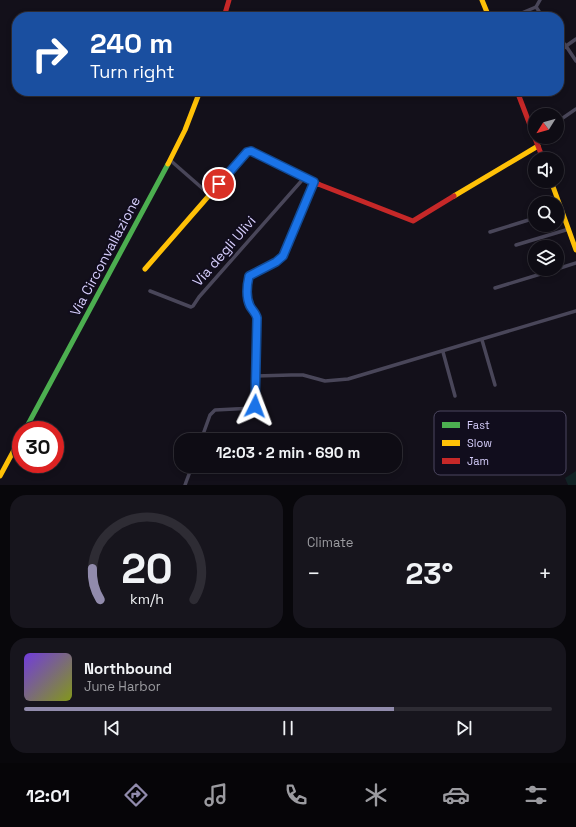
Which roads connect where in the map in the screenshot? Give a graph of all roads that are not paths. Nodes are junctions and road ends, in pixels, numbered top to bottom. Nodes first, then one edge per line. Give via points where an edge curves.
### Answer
1 (229, 0) edge
2 (482, 0) edge
3 (540, 0) edge
4 (536, 8) junction
5 (225, 12) edge
6 (487, 12) edge
7 (525, 12) edge
8 (539, 12) edge
9 (576, 39) edge
10 (564, 43) edge
11 (566, 46) junction
12 (576, 61) edge
13 (198, 96) edge
14 (519, 96) edge
15 (576, 109) edge
16 (564, 117) edge
17 (528, 118) edge
18 (538, 146) joint
19 (540, 152) edge
20 (170, 160) junction
21 (304, 178) junction
22 (314, 182) junction
23 (210, 195) junction
24 (528, 220) edge
25 (564, 221) edge
26 (568, 229) junction
27 (490, 232) dead end
28 (516, 245) dead end
29 (576, 250) edge
30 (576, 263) edge
31 (564, 267) edge
32 (145, 269) dead end
33 (534, 276) edge
34 (495, 288) dead end
35 (150, 292) dead end
36 (576, 311) edge
37 (482, 340) junction
38 (442, 352) junction
39 (256, 376) junction
40 (495, 385) dead end
41 (455, 396) dead end
42 (30, 421) edge
43 (204, 433) edge
44 (12, 454) edge
45 (189, 473) edge
46 (0, 476) edge
47 (185, 485) edge

1 - 5 street
2 - 6 street
3 - 4 street
4 - 7 street
4 - 8 street
9 - 11 street
10 - 11 street
11 - 12 street
13 - 20 street, Via Circonvallazione
14 - 17 street
15 - 16 street
18 - 19 street
18 - 22 street via 413,221
20 - 23 street
20 - 42 street, Via Circonvallazione
21 - 22 street
21 - 23 street via 251,151 247,152
21 - 35 street, Via degli Ulivi via 193,306
22 - 39 street via 283,256 249,276 249,303 257,318
23 - 32 street
24 - 27 street
25 - 26 street
26 - 28 street
26 - 29 street
30 - 31 street
33 - 34 street
36 - 37 street
37 - 38 street
37 - 40 street
38 - 39 street via 348,379 325,381 303,375
38 - 41 street
39 - 43 street via 254,408 215,410 210,415
44 - 46 street
45 - 47 street

